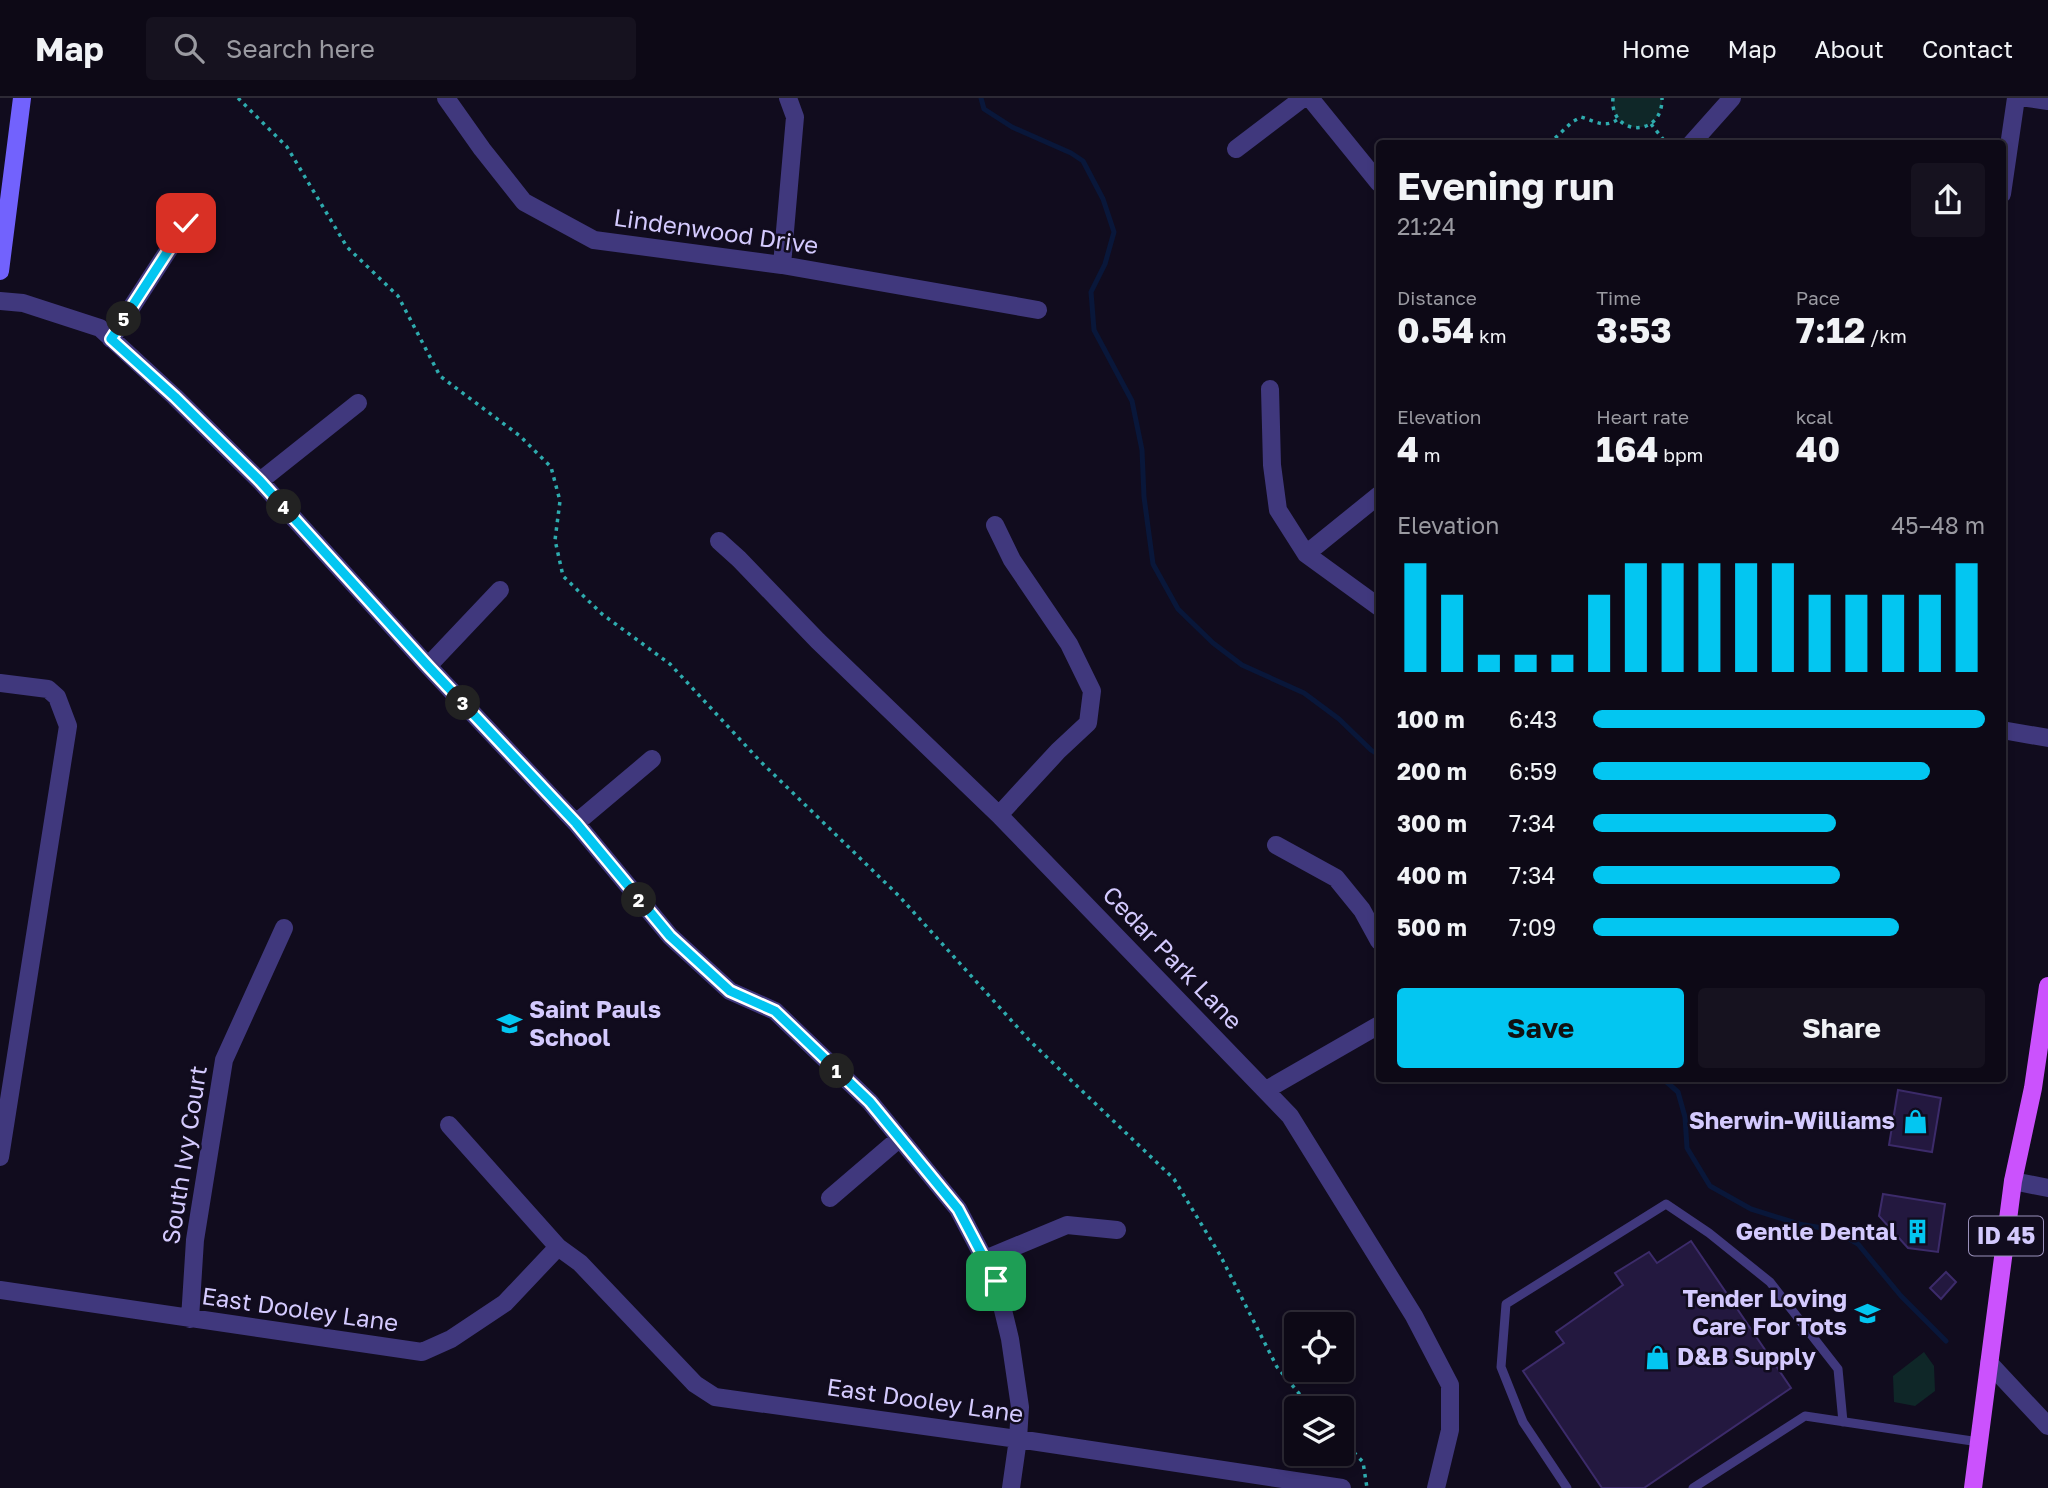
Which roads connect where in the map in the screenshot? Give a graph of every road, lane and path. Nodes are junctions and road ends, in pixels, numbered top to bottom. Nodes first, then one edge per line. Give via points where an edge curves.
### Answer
1 (22, 98) edge
2 (239, 98) edge
3 (446, 98) edge
4 (788, 98) edge
5 (1303, 98) edge
6 (1310, 98) edge
7 (1613, 98) edge
8 (1662, 98) edge
9 (1732, 98) edge
10 (2016, 98) edge
11 (2028, 98) edge
12 (2048, 101) edge
13 (1618, 119) junction
14 (1651, 124) junction
15 (1552, 140) edge
16 (1664, 140) edge
17 (1694, 140) edge
18 (1236, 149) dead end
19 (2006, 167) edge
20 (1376, 179) edge
21 (186, 223) dead end
22 (782, 265) junction
23 (0, 271) edge
24 (0, 301) edge
25 (1038, 310) dead end
26 (111, 339) junction
27 (1270, 389) dead end
28 (358, 402) dead end
29 (260, 481) junction
30 (1376, 497) edge
31 (995, 525) dead end
32 (719, 541) dead end
33 (1306, 554) junction
34 (500, 590) dead end
35 (1376, 605) edge
36 (428, 666) junction
37 (0, 682) edge
38 (2006, 731) edge
39 (2048, 738) edge
40 (652, 759) dead end
41 (999, 815) junction
42 (576, 823) junction
43 (1276, 845) dead end
44 (284, 928) dead end
45 (1376, 936) edge
46 (2048, 986) edge
47 (1376, 1027) edge
48 (1266, 1090) junction
49 (449, 1125) dead end
50 (900, 1138) junction
51 (0, 1157) edge
52 (2013, 1181) junction
53 (2048, 1188) edge
54 (830, 1198) dead end
55 (1117, 1230) dead end
56 (558, 1247) junction
57 (985, 1259) junction
58 (0, 1290) edge
59 (190, 1319) junction
60 (1989, 1363) junction
61 (1301, 1396) edge
62 (1843, 1422) junction
63 (2048, 1426) edge
64 (1018, 1439) junction
65 (1979, 1442) junction
66 (1354, 1453) edge
67 (1011, 1488) edge
68 (1342, 1488) edge
69 (1367, 1488) edge
70 (1436, 1488) edge
71 (1567, 1488) edge
72 (1693, 1488) edge
73 (1973, 1488) edge

1 - 23 street
2 - 61 path via 287,147 347,247 398,296 440,376 520,436 551,467 560,501 555,540 563,576 602,614 670,664 760,761 899,896 1029,1040 1174,1179 1220,1255 1277,1367
3 - 22 street, Lindenwood Drive via 524,202 594,240
4 - 22 street via 795,117
5 - 18 street
6 - 20 street
7 - 13 path
8 - 14 path via 1662,108
9 - 17 street
10 - 19 street
11 - 12 street
13 - 14 path via 1632,127
13 - 15 path via 1611,125 1581,117
14 - 16 path
21 - 26 street
22 - 25 street, Lindenwood Drive
24 - 26 street via 23,303 100,328
26 - 29 street
27 - 33 street via 1278,510
28 - 29 street
29 - 36 street
30 - 33 street
31 - 41 street via 1012,560 1069,644 1092,691 1088,723
32 - 41 street, Cedar Park Lane
33 - 35 street
34 - 36 street
36 - 42 street
37 - 51 street via 48,689 57,697 68,726
38 - 39 street
40 - 42 street
41 - 48 street, Cedar Park Lane
42 - 50 street via 670,936 730,991 775,1011 870,1102
43 - 45 street via 1336,878
44 - 59 street, South Ivy Court via 224,1060 195,1240
46 - 52 main road, ID 45
47 - 48 street
48 - 70 street, Cedar Park Lane via 1297,1127 1414,1316 1450,1385 1450,1430
49 - 56 street, East Dooley Lane
50 - 54 street
50 - 57 street via 958,1209
52 - 53 street
52 - 60 main road, ID 45
55 - 57 street via 1067,1225
56 - 59 street, East Dooley Lane via 505,1303 451,1339 422,1352
56 - 64 street, East Dooley Lane via 580,1263 695,1384 715,1396
57 - 64 street via 996,1281 1010,1339 1020,1407
58 - 59 street, East Dooley Lane
60 - 63 street
60 - 65 main road, ID 45
62 - 65 lane
62 - 71 lane via 1838,1369 1770,1282 1666,1204 1507,1304 1500,1367 1523,1422
62 - 72 lane via 1805,1416
64 - 67 street
64 - 68 street, East Dooley Lane
65 - 73 main road, ID 45
66 - 69 path via 1363,1462

